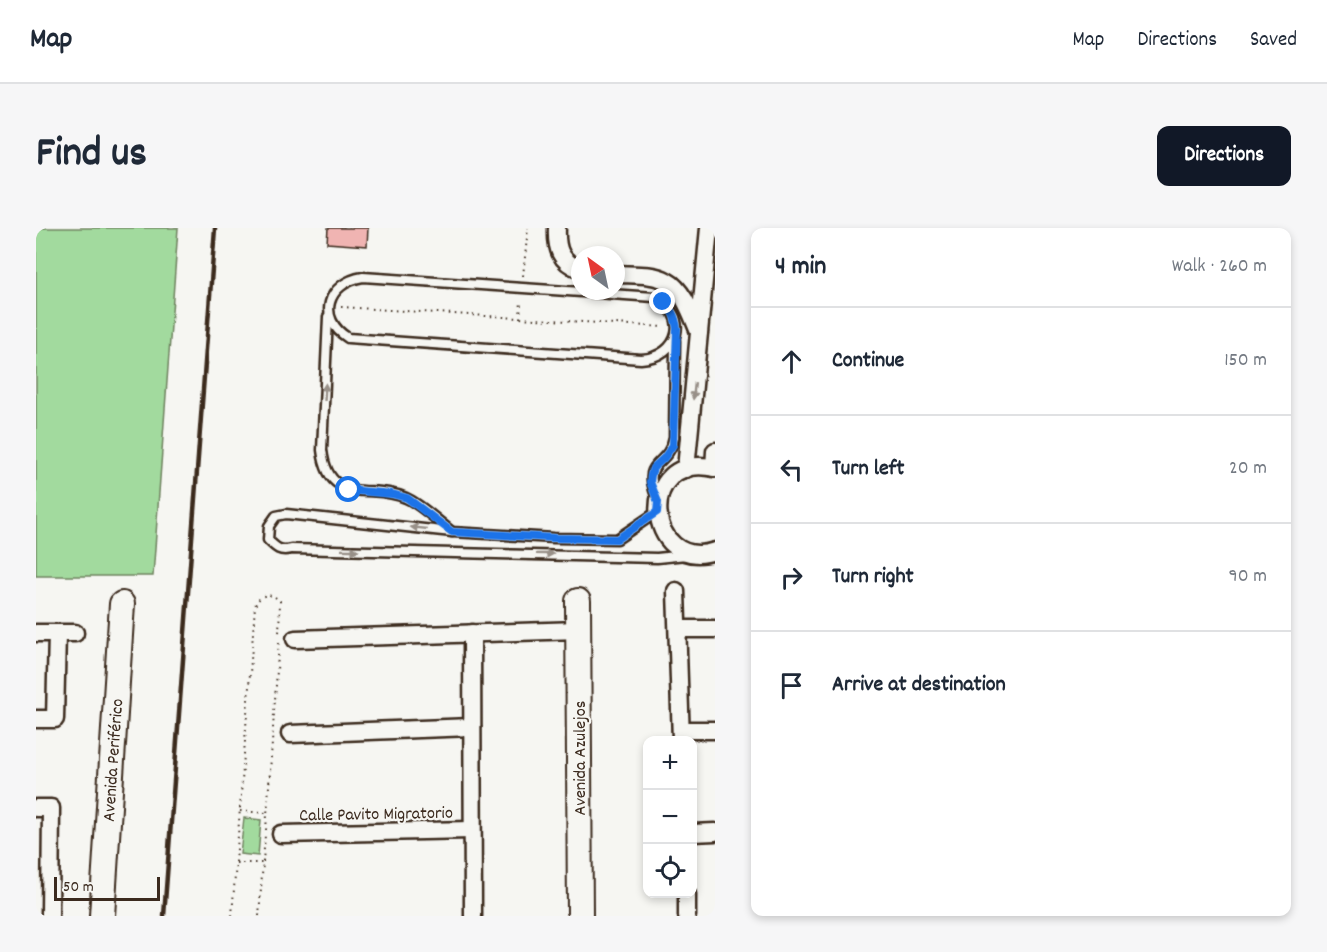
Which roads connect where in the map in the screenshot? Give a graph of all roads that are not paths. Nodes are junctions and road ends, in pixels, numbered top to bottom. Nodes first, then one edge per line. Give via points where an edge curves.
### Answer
1 (557, 228) edge
2 (709, 228) edge
3 (571, 266) edge
4 (625, 275) edge
5 (329, 307) junction
6 (700, 333) junction
7 (675, 338) junction
8 (715, 451) edge
9 (714, 468) edge
10 (686, 469) junction
11 (658, 507) junction
12 (452, 532) junction
13 (715, 550) edge
14 (698, 553) junction
15 (676, 591) dead end
16 (578, 601) dead end
17 (122, 604) dead end
18 (678, 629) junction
19 (715, 629) edge
20 (579, 630) junction
21 (36, 633) edge
22 (57, 633) junction
23 (75, 633) dead end
24 (472, 633) junction
25 (295, 639) dead end
26 (36, 718) edge
27 (472, 727) junction
28 (715, 729) edge
29 (290, 734) dead end
30 (681, 736) edge
31 (51, 808) edge
32 (472, 830) junction
33 (715, 832) edge
34 (697, 833) edge
35 (281, 834) dead end
36 (687, 898) edge
37 (50, 916) edge
38 (102, 916) edge
39 (473, 916) edge
40 (580, 916) edge
41 (687, 916) edge

1 - 3 street via 560,253
2 - 6 street
4 - 6 street via 668,281 680,293
5 - 7 lane via 333,326 348,338 358,340 641,359 662,354
5 - 7 lane via 344,282 363,277 654,297 671,309 677,328
12 -> 5 lane via 407,498 349,490 328,471 322,450
6 -> 10 street
7 - 11 lane via 673,445 653,468 650,482
8 - 9 street
9 - 10 street
10 - 11 street via 664,486
11 - 12 lane via 617,539
11 - 14 street via 660,527 669,540
12 -> 14 lane via 286,514 276,516 269,526 268,540 284,551 657,558
13 - 14 street
15 - 18 street
16 - 20 main road, Avenida Azulejos
17 - 38 main road, Avenida Periférico
18 - 19 street
18 - 30 street
20 - 24 street
20 - 40 main road, Avenida Azulejos
21 - 22 street
22 - 23 street
22 - 26 street via 55,719
24 - 25 street
24 - 27 street, Calle Pavito Migratorio
27 - 29 street
27 - 32 street, Calle Pavito Migratorio
28 - 30 street
31 - 37 street
32 - 35 street, Calle Pavito Migratorio
32 - 39 street, Calle Pavito Migratorio
33 - 34 street
36 - 41 street

